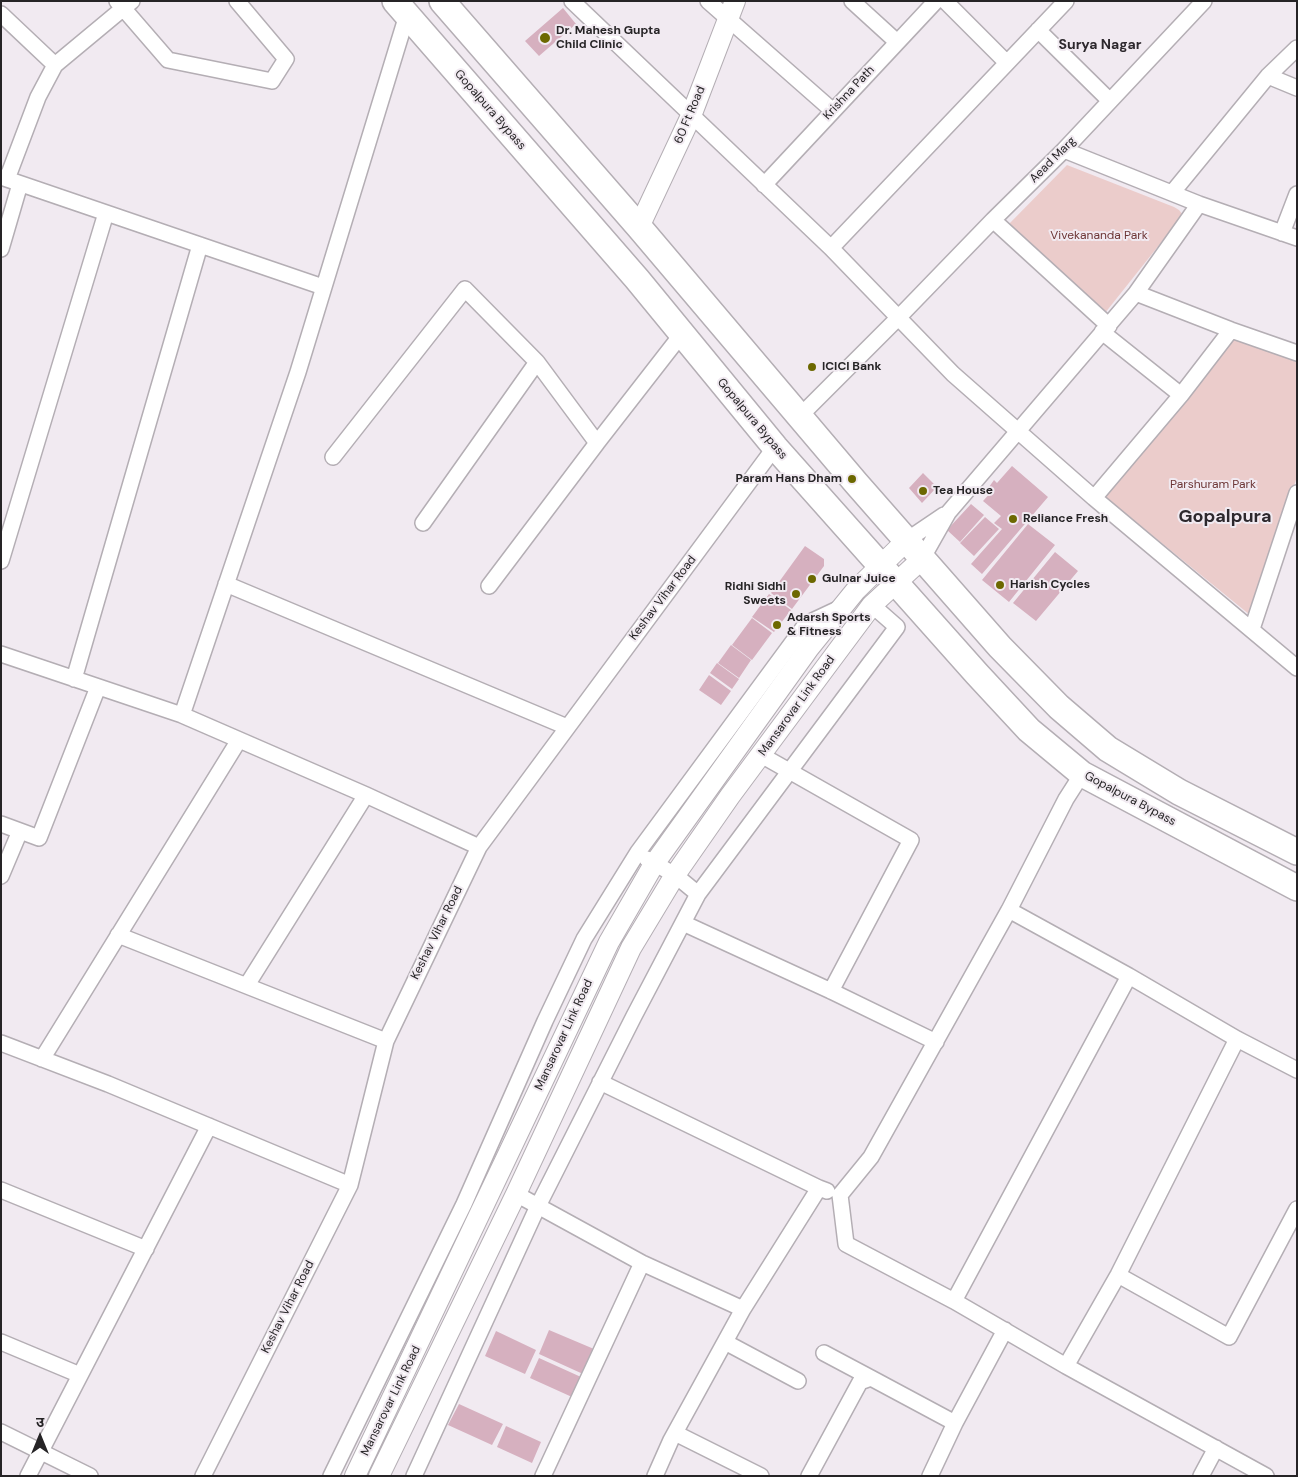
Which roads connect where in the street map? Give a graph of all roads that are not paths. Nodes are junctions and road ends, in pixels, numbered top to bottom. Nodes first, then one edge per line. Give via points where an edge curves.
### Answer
1 (237, 1) edge
2 (572, 1) edge
3 (708, 1) edge
4 (735, 1) edge
5 (852, 1) edge
6 (936, 1) edge
7 (945, 1) edge
8 (1066, 1) edge
9 (1204, 1) edge
10 (446, 3) edge
11 (124, 4) edge
12 (401, 8) edge
13 (1, 14) edge
14 (727, 20) junction
15 (1038, 30) junction
16 (897, 42) junction
17 (1297, 48) edge
18 (1007, 63) junction
19 (54, 65) junction
20 (1268, 76) junction
21 (1297, 88) edge
22 (1110, 101) junction
23 (833, 111) junction
24 (691, 116) junction
25 (1064, 150) junction
26 (9, 180) edge
27 (764, 185) junction
28 (1172, 192) junction
29 (1297, 194) edge
30 (1199, 204) junction
31 (106, 213) junction
32 (992, 220) junction
33 (639, 227) junction
34 (1290, 236) edge
35 (200, 245) junction
36 (1, 248) edge
37 (831, 248) junction
38 (323, 287) junction
39 (1136, 293) junction
40 (899, 317) junction
41 (1105, 329) junction
42 (1231, 330) junction
43 (681, 335) junction
44 (1297, 353) edge
45 (536, 362) junction
46 (1180, 396) junction
47 (799, 417) junction
48 (1019, 432) junction
49 (597, 443) junction
50 (775, 447) junction
51 (333, 457) dead end
52 (1297, 493) edge
53 (1094, 498) junction
54 (948, 513) junction
55 (423, 524) dead end
56 (914, 550) junction
57 (1, 561) edge
58 (888, 574) junction
59 (226, 584) junction
60 (489, 586) dead end
61 (872, 605) junction
62 (842, 607) junction
63 (1252, 629) junction
64 (1, 654) edge
65 (1297, 668) edge
66 (74, 679) junction
67 (98, 687) junction
68 (182, 715) junction
69 (567, 727) junction
70 (239, 740) junction
71 (761, 755) junction
72 (790, 773) junction
73 (1082, 774) junction
74 (366, 795) junction
75 (1, 824) edge
76 (20, 831) junction
77 (1295, 845) edge
78 (479, 847) junction
79 (638, 852) junction
80 (654, 864) junction
81 (675, 875) junction
82 (1, 876) edge
83 (1297, 888) edge
84 (698, 894) junction
85 (1009, 910) junction
86 (683, 923) junction
87 (118, 935) junction
88 (1129, 976) junction
89 (248, 985) junction
90 (831, 991) junction
91 (1238, 1039) junction
92 (386, 1041) junction
93 (936, 1042) junction
94 (1, 1043) edge
95 (42, 1059) junction
96 (1297, 1070) edge
97 (600, 1082) junction
98 (209, 1126) junction
99 (350, 1184) junction
100 (819, 1188) junction
101 (1, 1190) edge
102 (516, 1194) junction
103 (840, 1195) junction
104 (538, 1206) junction
105 (472, 1209) junction
106 (1297, 1209) edge
107 (146, 1249) junction
108 (642, 1263) junction
109 (1118, 1275) junction
110 (954, 1300) junction
111 (743, 1309) junction
112 (1005, 1330) junction
113 (1, 1342) edge
114 (725, 1342) junction
115 (824, 1353) dead end
116 (1066, 1366) junction
117 (80, 1375) junction
118 (871, 1378) junction
119 (798, 1381) dead end
120 (955, 1423) junction
121 (1, 1432) edge
122 (675, 1433) junction
123 (1216, 1448) junction
124 (41, 1451) junction
125 (28, 1476) edge
126 (90, 1476) edge
127 (203, 1476) edge
128 (331, 1476) edge
129 (355, 1476) edge
130 (379, 1476) edge
131 (414, 1476) edge
132 (543, 1476) edge
133 (655, 1476) edge
134 (761, 1476) edge
135 (809, 1476) edge
136 (930, 1476) edge
137 (1201, 1476) edge
138 (1266, 1476) edge

1 - 11 street via 286,59 272,81 168,60
2 - 24 street
3 - 14 street
4 - 14 street, 60 Ft Road
5 - 16 street
6 - 16 street, Krishna Path
7 - 18 street
8 - 15 street
9 - 22 street, Aead Marg
10 - 33 main road
11 - 19 street
12 - 38 street via 338,243
12 - 43 main road, Gopalpura Bypass via 637,279
13 - 19 street
14 - 23 street
14 - 24 street, 60 Ft Road
15 - 18 street
15 - 22 street
16 - 23 street, Krishna Path
17 - 20 street
18 - 37 street
19 - 26 street via 38,97
20 - 21 street
20 - 28 street
22 - 25 street, Aead Marg
23 - 27 street, Krishna Path
24 - 27 street
24 - 33 street, 60 Ft Road
25 - 28 street
25 - 32 street, Aead Marg
26 - 31 street
26 - 36 street
27 - 37 street
28 - 30 street
29 - 34 street
30 - 34 street
30 - 39 street
31 - 35 street
31 - 57 street
32 - 40 street, Aead Marg
32 - 41 street
33 - 47 main road
35 - 38 street
35 - 66 street
37 - 40 street
38 - 59 street via 298,372
39 - 41 street
39 - 42 street
40 - 47 street, Aead Marg
40 - 48 street via 953,374
41 - 46 street
41 - 48 street
42 - 44 street
42 - 46 street
43 - 49 street
43 - 50 main road, Gopalpura Bypass
45 - 49 street
45 - 51 street via 464,289
45 - 55 street
46 - 53 street
47 - 56 main road
48 - 53 street
48 - 54 street
49 - 60 street
50 - 58 main road, Gopalpura Bypass
50 - 69 street, Keshav Vihar Road
52 - 63 street
53 - 63 street
54 - 56 street, Mansarovar Link Road
54 - 56 street, Mansarovar Link Road
56 - 58 street, Mansarovar Link Road
56 - 77 main road via 1000,647 1059,707 1108,749 1180,792
58 - 61 street, Mansarovar Link Road
58 - 62 street, Mansarovar Link Road via 856,590
58 - 73 main road, Gopalpura Bypass via 1029,730
59 - 68 street
59 - 69 street
61 - 71 street, Mansarovar Link Road
61 - 72 street via 897,628
62 - 79 street via 806,624
62 - 80 street, Mansarovar Link Road
63 - 65 street
64 - 66 street
66 - 67 street
67 - 68 street
67 - 76 street via 39,838
68 - 70 street
69 - 78 street, Keshav Vihar Road
70 - 74 street
70 - 87 street
71 - 72 street
71 - 81 street, Mansarovar Link Road
72 - 84 street
72 - 90 street via 911,840
73 - 83 main road, Gopalpura Bypass
73 - 85 street via 1066,798
74 - 78 street
74 - 89 street
75 - 76 street
76 - 82 street
78 - 92 street, Keshav Vihar Road
79 - 80 street
79 - 105 street via 584,939 545,1021
80 - 81 street
80 - 105 street, Mansarovar Link Road via 608,942
81 - 84 street
81 - 102 street, Mansarovar Link Road via 631,948
84 - 86 street
85 - 88 street
85 - 93 street
86 - 90 street
86 - 97 street
87 - 89 street
87 - 95 street
88 - 91 street
88 - 110 street
89 - 92 street
90 - 93 street
91 - 96 street
91 - 109 street
92 - 99 street, Keshav Vihar Road
93 - 103 street via 871,1157
94 - 95 street
95 - 98 street
97 - 100 street
97 - 104 street
98 - 99 street
98 - 107 street
99 - 127 street, Keshav Vihar Road
100 - 103 street
100 - 111 street
101 - 107 street
102 - 104 street
102 - 130 street, Mansarovar Link Road
103 - 110 street via 846,1244
104 - 108 street
104 - 131 street
105 - 128 street
105 - 129 street, Mansarovar Link Road via 422,1336
106 - 109 street via 1229,1337
107 - 117 street
108 - 111 street
108 - 132 street
109 - 116 street
110 - 112 street
111 - 114 street
112 - 116 street
112 - 120 street
113 - 117 street
114 - 119 street
114 - 122 street
115 - 118 street
116 - 123 street
117 - 124 street
118 - 120 street
118 - 135 street via 860,1382
120 - 136 street
121 - 124 street
122 - 133 street
122 - 134 street
123 - 137 street
123 - 138 street
124 - 125 street
124 - 126 street

